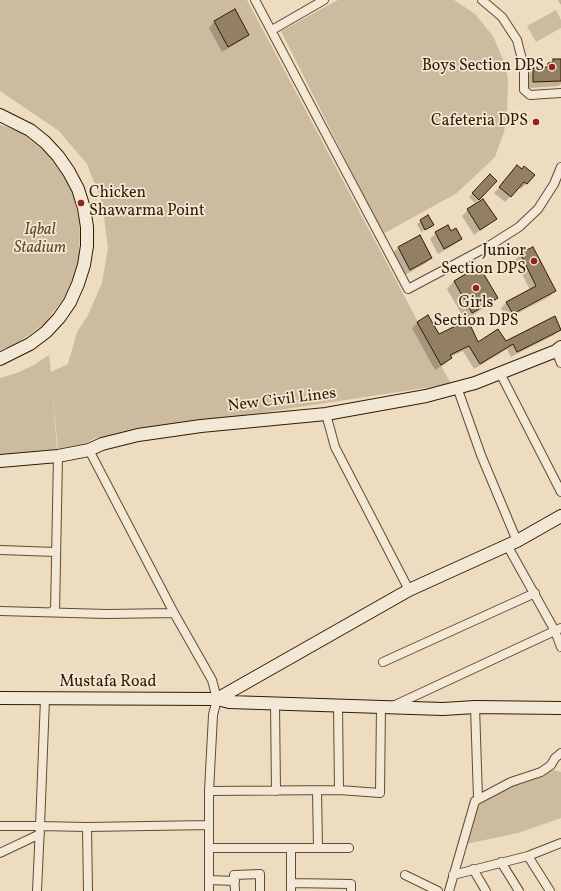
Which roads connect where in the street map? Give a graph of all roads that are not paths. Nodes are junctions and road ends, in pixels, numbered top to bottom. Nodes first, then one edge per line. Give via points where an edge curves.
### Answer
1 (255, 0) edge
2 (324, 0) edge
3 (482, 0) edge
4 (272, 30) junction
5 (561, 93) edge
6 (0, 115) edge
7 (561, 167) edge
8 (558, 349) edge
9 (0, 359) edge
10 (561, 363) edge
11 (500, 373) junction
12 (457, 387) junction
13 (326, 414) junction
14 (89, 450) junction
15 (58, 456) junction
16 (0, 461) edge
17 (561, 492) edge
18 (561, 516) edge
19 (512, 543) junction
20 (0, 550) edge
21 (56, 552) junction
22 (409, 590) junction
23 (535, 593) junction
24 (0, 611) edge
25 (54, 612) junction
26 (174, 613) junction
27 (558, 629) edge
28 (561, 647) edge
29 (383, 662) dead end
30 (0, 698) edge
31 (45, 698) junction
32 (217, 699) junction
33 (274, 704) junction
34 (338, 706) junction
35 (386, 707) junction
36 (475, 707) junction
37 (561, 708) edge
38 (561, 753) edge
39 (339, 790) junction
40 (209, 791) junction
41 (276, 791) junction
42 (317, 791) junction
43 (478, 798) junction
44 (209, 825) junction
45 (0, 826) edge
46 (87, 827) junction
47 (40, 830) junction
48 (561, 843) edge
49 (318, 847) junction
50 (209, 848) junction
51 (291, 848) junction
52 (349, 848) dead end
53 (0, 852) edge
54 (528, 856) junction
55 (501, 862) junction
56 (473, 869) junction
57 (405, 875) dead end
58 (453, 875) junction
59 (209, 880) junction
60 (234, 881) junction
61 (291, 887) edge
62 (321, 887) edge
63 (38, 891) edge
64 (88, 891) edge
65 (209, 891) edge
66 (235, 891) edge
67 (260, 891) edge
68 (351, 891) edge
69 (438, 891) edge
70 (449, 891) edge
71 (486, 891) edge
72 (518, 891) edge
73 (550, 891) edge

1 - 4 street
2 - 4 street
3 - 5 street via 502,17 517,40 524,67 524,90 530,95
4 - 7 street via 408,289 519,227 538,208 554,184
6 - 9 street via 30,130 45,142 70,172 84,208 87,233 84,265 78,284 59,318 30,344
8 - 10 street
8 - 11 street, New Civil Lines
11 - 12 street, New Civil Lines
11 - 17 street
12 - 13 street, New Civil Lines via 426,396
12 - 19 street
13 - 14 street, New Civil Lines via 138,435
13 - 22 street via 335,447
14 - 15 street, New Civil Lines
14 - 26 street
15 - 16 street, New Civil Lines
15 - 21 street
18 - 19 street
19 - 22 street
19 - 23 street
20 - 21 street
21 - 25 street
22 - 32 street
23 - 27 street
23 - 29 street
24 - 25 street
25 - 26 street
26 - 32 street via 212,680
27 - 28 street
27 - 35 street
30 - 31 street, Mustafa Road
31 - 32 street, Mustafa Road
31 - 47 street
32 - 33 street, Mustafa Road
32 - 40 street via 213,715
33 - 34 street, Mustafa Road
33 - 41 street
34 - 35 street, Mustafa Road
34 - 39 street
35 - 36 street, Mustafa Road
35 - 39 street via 380,792
36 - 37 street, Mustafa Road
36 - 43 street
38 - 43 street via 542,772 512,782
39 - 42 street
40 - 41 street
40 - 44 street
41 - 42 street
42 - 49 street
43 - 58 street
44 - 46 street
44 - 50 street
45 - 47 street
46 - 47 street
46 - 64 street
47 - 53 street
47 - 63 street
48 - 54 street
49 - 51 street
49 - 52 street
50 - 51 street
50 - 59 street
51 - 61 street
54 - 55 street
54 - 73 street
55 - 56 street
55 - 72 street
56 - 58 street
56 - 71 street
57 - 69 street
58 - 70 street
59 - 60 street
59 - 65 street
60 - 66 street
60 - 67 street via 234,875 260,874
61 - 62 street
62 - 68 street via 351,884

